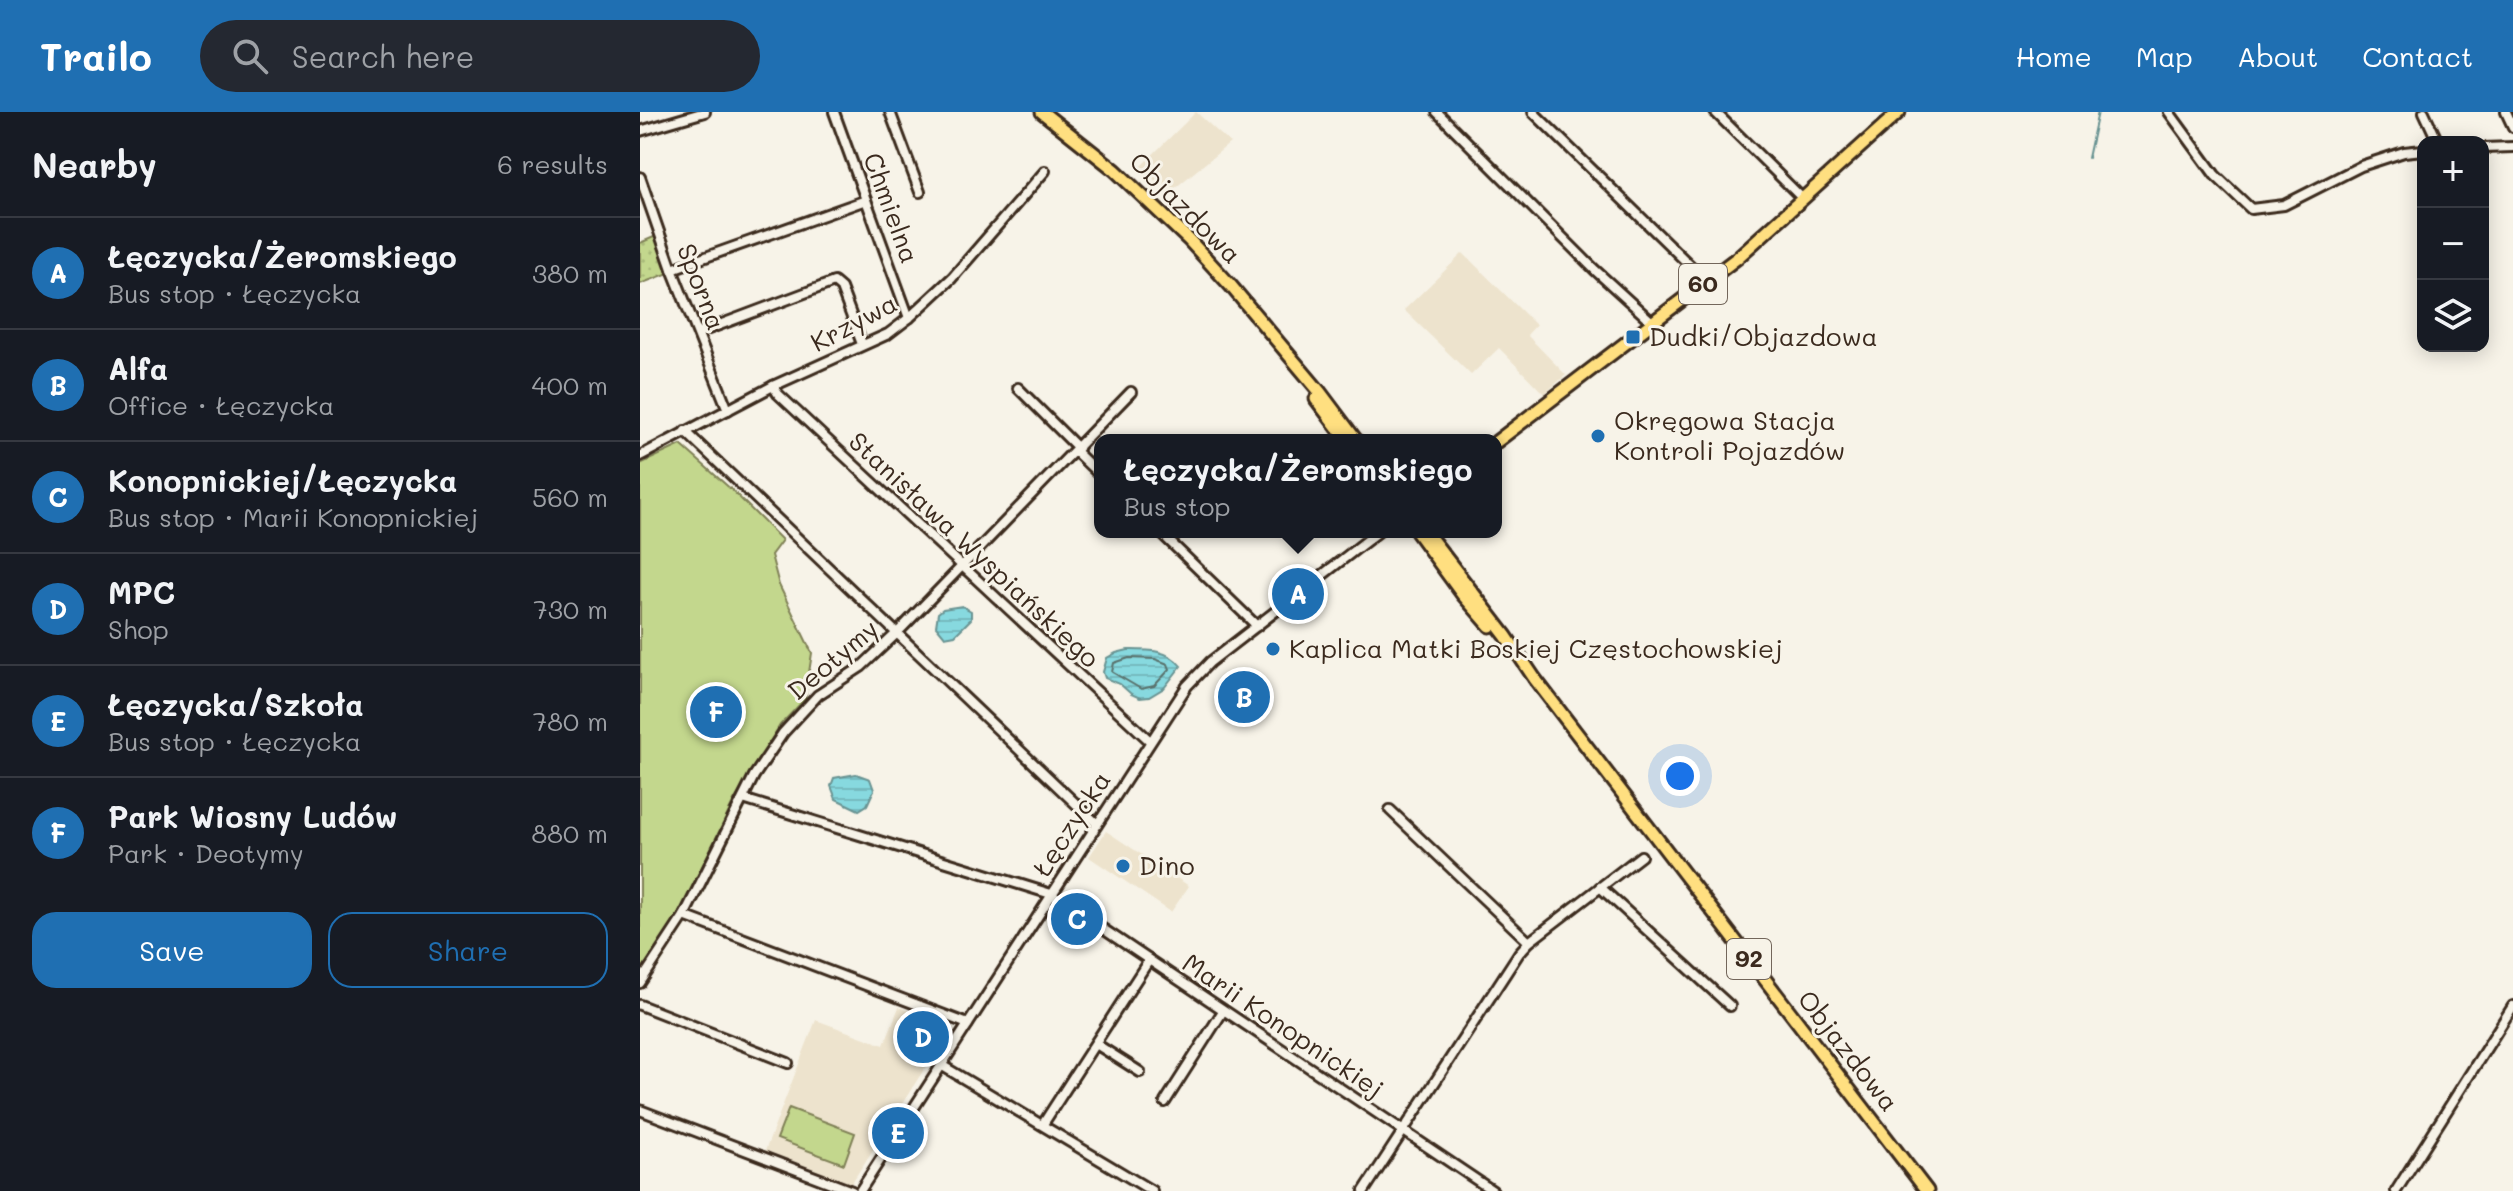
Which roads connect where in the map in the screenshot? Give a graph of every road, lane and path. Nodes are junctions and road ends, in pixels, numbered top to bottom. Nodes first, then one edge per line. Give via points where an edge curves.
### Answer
1 (705, 112) edge
2 (834, 112) edge
3 (890, 112) edge
4 (1042, 112) edge
5 (1437, 112) edge
6 (1533, 112) edge
7 (1715, 112) edge
8 (1899, 112) edge
9 (2169, 112) edge
10 (2424, 112) edge
11 (2506, 112) edge
12 (2513, 127) edge
13 (640, 131) edge
14 (2435, 136) edge
15 (2513, 147) edge
16 (2489, 148) edge
17 (2417, 151) edge
18 (1045, 171) dead end
19 (640, 177) edge
20 (920, 192) dead end
21 (1803, 199) junction
22 (866, 200) junction
23 (672, 269) junction
24 (1706, 281) junction
25 (909, 318) junction
26 (1652, 322) junction
27 (698, 333) junction
28 (862, 344) junction
29 (1283, 349) junction
30 (773, 386) junction
31 (1018, 388) dead end
32 (1131, 392) dead end
33 (728, 410) junction
34 (685, 431) junction
35 (1343, 434) edge
36 (1352, 434) edge
37 (1502, 437) edge
38 (1076, 449) junction
39 (640, 456) edge
40 (1094, 468) edge
41 (1166, 538) edge
42 (1370, 538) edge
43 (1423, 538) edge
44 (962, 566) junction
45 (1257, 626) junction
46 (897, 633) junction
47 (1150, 741) junction
48 (743, 799) junction
49 (1390, 810) dead end
50 (1096, 823) junction
51 (1641, 856) dead end
52 (1600, 887) junction
53 (1051, 894) junction
54 (684, 916) junction
55 (1529, 942) junction
56 (1149, 960) junction
57 (640, 983) edge
58 (640, 1005) edge
59 (1730, 1006) dead end
60 (2513, 1006) edge
61 (1223, 1011) junction
62 (968, 1024) junction
63 (1096, 1044) junction
64 (788, 1063) dead end
65 (941, 1065) junction
66 (1140, 1072) dead end
67 (1166, 1103) dead end
68 (640, 1110) edge
69 (1043, 1124) junction
70 (1403, 1131) junction
71 (852, 1191) edge
72 (860, 1191) edge
73 (1152, 1191) edge
74 (1364, 1191) edge
75 (1493, 1191) edge
76 (1927, 1191) edge
77 (2396, 1191) edge

1 - 13 street
2 - 22 street, Chmielna
3 - 20 street
4 - 29 main road, Objazdowa via 1166,217
5 - 26 street
6 - 24 street
7 - 21 street
8 - 21 main road, 60
9 - 17 street via 2215,175 2251,209 2284,205 2361,166
10 - 14 street
11 - 12 street
15 - 16 street
18 - 25 street, Krzywa via 952,278
19 - 23 street, Sporna
21 - 24 main road, 60
22 - 23 street
22 - 25 street, Chmielna
23 - 27 street, Sporna
24 - 26 main road, 60
25 - 28 street, Krzywa
26 - 37 main road, 60
27 - 28 street via 834,282
27 - 33 street, Sporna
28 - 30 street, Krzywa
29 - 35 main road, Objazdowa
29 - 36 main road, Objazdowa
30 - 33 street, Krzywa
30 - 44 street, Stanisława Wyspiańskiego
31 - 38 street
32 - 38 street, Deotymy
33 - 34 street, Krzywa
34 - 39 street, Krzywa
34 - 46 street
38 - 40 street
38 - 44 street, Deotymy
41 - 45 street
42 - 45 street, Łęczycka
43 - 76 main road, Objazdowa / 92 via 1497,624
44 - 46 street, Deotymy
44 - 47 street, Stanisława Wyspiańskiego
45 - 47 street, Łęczycka via 1187,686
46 - 48 street, Deotymy via 797,715
46 - 50 street
47 - 50 street, Łęczycka
48 - 53 street, Marii Konopnickiej
48 - 54 street, Deotymy
49 - 55 street
50 - 53 street, Łęczycka
51 - 52 street
52 - 55 street
52 - 59 street
53 - 56 street, Marii Konopnickiej
53 - 62 street, Łęczycka
54 - 57 street, Deotymy
54 - 62 street
55 - 70 street
56 - 61 street, Marii Konopnickiej
56 - 63 street
58 - 64 street
60 - 77 street
61 - 67 street
61 - 70 street, Marii Konopnickiej
62 - 65 street, Łęczycka
63 - 66 street
63 - 69 street
65 - 69 street
65 - 72 street, Łęczycka
68 - 71 street
69 - 73 street
70 - 74 street
70 - 75 street, Marii Konopnickiej

